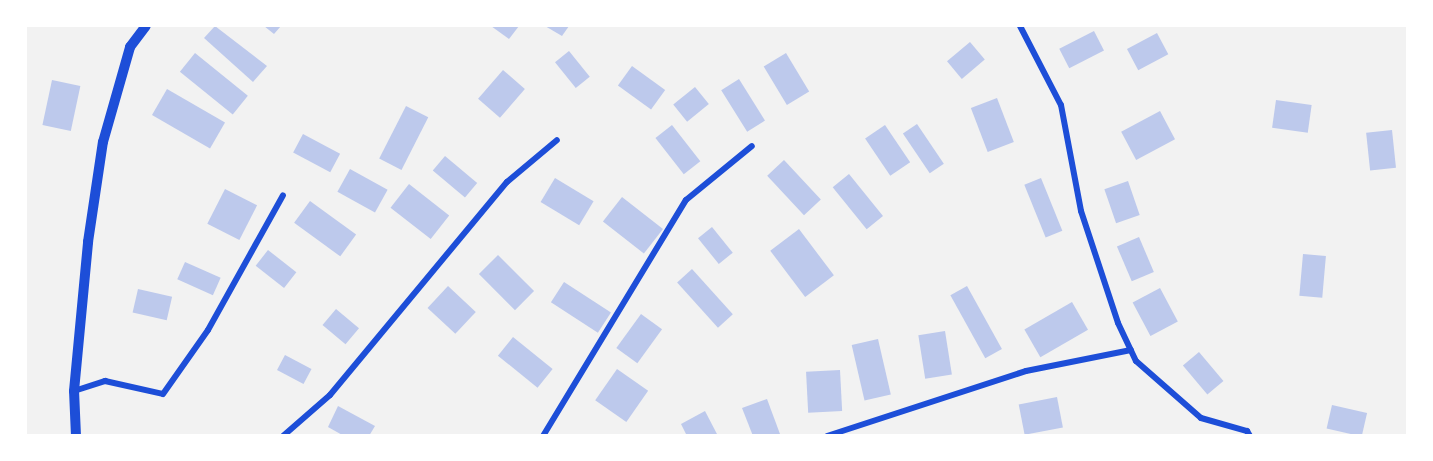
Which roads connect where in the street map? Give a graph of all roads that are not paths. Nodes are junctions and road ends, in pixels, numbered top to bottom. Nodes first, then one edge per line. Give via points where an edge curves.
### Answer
1 (146, 26) edge
2 (1020, 26) edge
3 (557, 140) dead end
4 (752, 146) dead end
5 (283, 195) dead end
6 (1131, 350) junction
7 (74, 391) junction
8 (76, 435) edge
9 (282, 435) edge
10 (543, 435) edge
11 (828, 435) edge
12 (1250, 435) edge

1 - 7 street via 130,47 104,142 88,242
2 - 6 street via 1061,105 1081,211
3 - 9 street via 507,182 330,395
4 - 10 street via 686,200
5 - 7 street via 208,330 163,394 105,381
6 - 11 street via 1026,372
6 - 12 street via 1136,361 1201,418 1247,430
7 - 8 street

